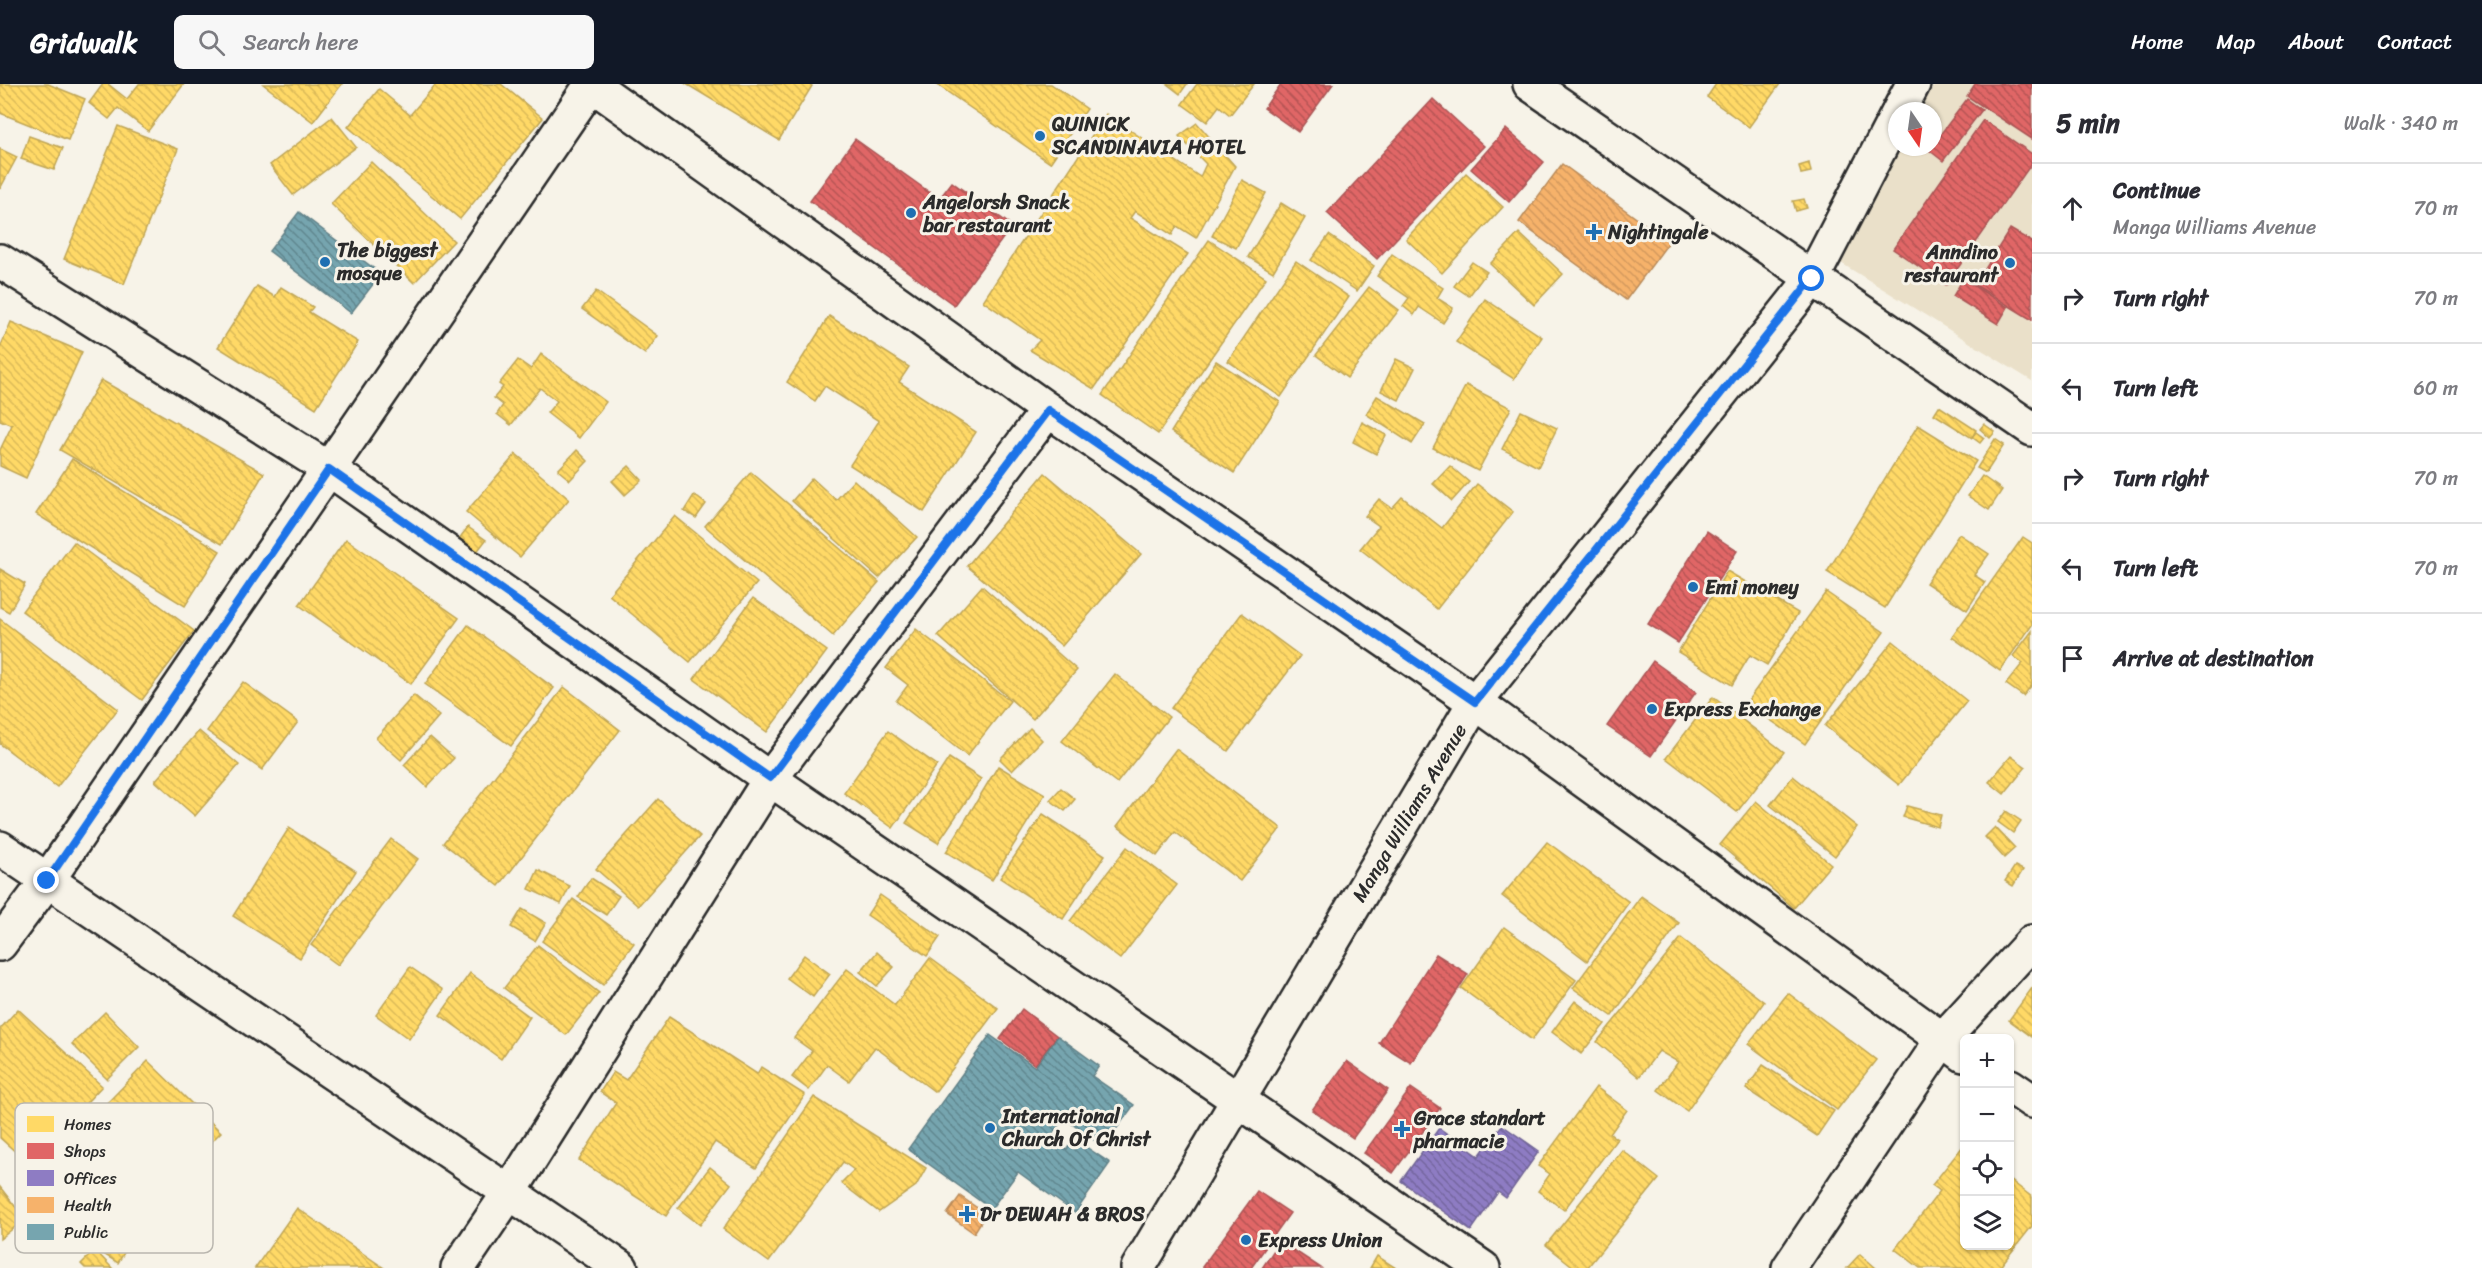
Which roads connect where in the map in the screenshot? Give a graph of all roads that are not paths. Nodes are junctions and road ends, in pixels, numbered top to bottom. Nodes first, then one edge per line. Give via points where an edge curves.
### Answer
1 (592, 84) edge
2 (1530, 84) edge
3 (1913, 84) edge
4 (1904, 102) edge
5 (1888, 132) edge
6 (0, 261) edge
7 (1812, 279) junction
8 (1048, 410) junction
9 (2032, 429) edge
10 (329, 469) junction
11 (1475, 702) junction
12 (770, 778) junction
13 (0, 848) edge
14 (47, 881) junction
15 (2032, 942) edge
16 (0, 944) edge
17 (1953, 1048) edge
18 (2013, 1088) edge
19 (1239, 1099) junction
20 (2032, 1101) edge
21 (509, 1193) junction
22 (458, 1268) edge
23 (621, 1268) edge
24 (1138, 1268) edge
25 (1483, 1268) edge
26 (1790, 1268) edge

1 - 8 street
1 - 10 street
2 - 7 street
3 - 4 street, Manga Williams Avenue
5 - 7 street, Manga Williams Avenue
6 - 10 street
7 - 9 street
7 - 11 street, Manga Williams Avenue
8 - 11 street
8 - 12 street
10 - 12 street
10 - 14 street
11 - 17 street
11 - 19 street, Manga Williams Avenue
12 - 19 street
12 - 21 street
13 - 14 street
14 - 16 street
14 - 21 street
15 - 17 street
17 - 26 street
18 - 20 street
19 - 24 street, Manga Williams Avenue
19 - 25 street
21 - 22 street
21 - 23 street

